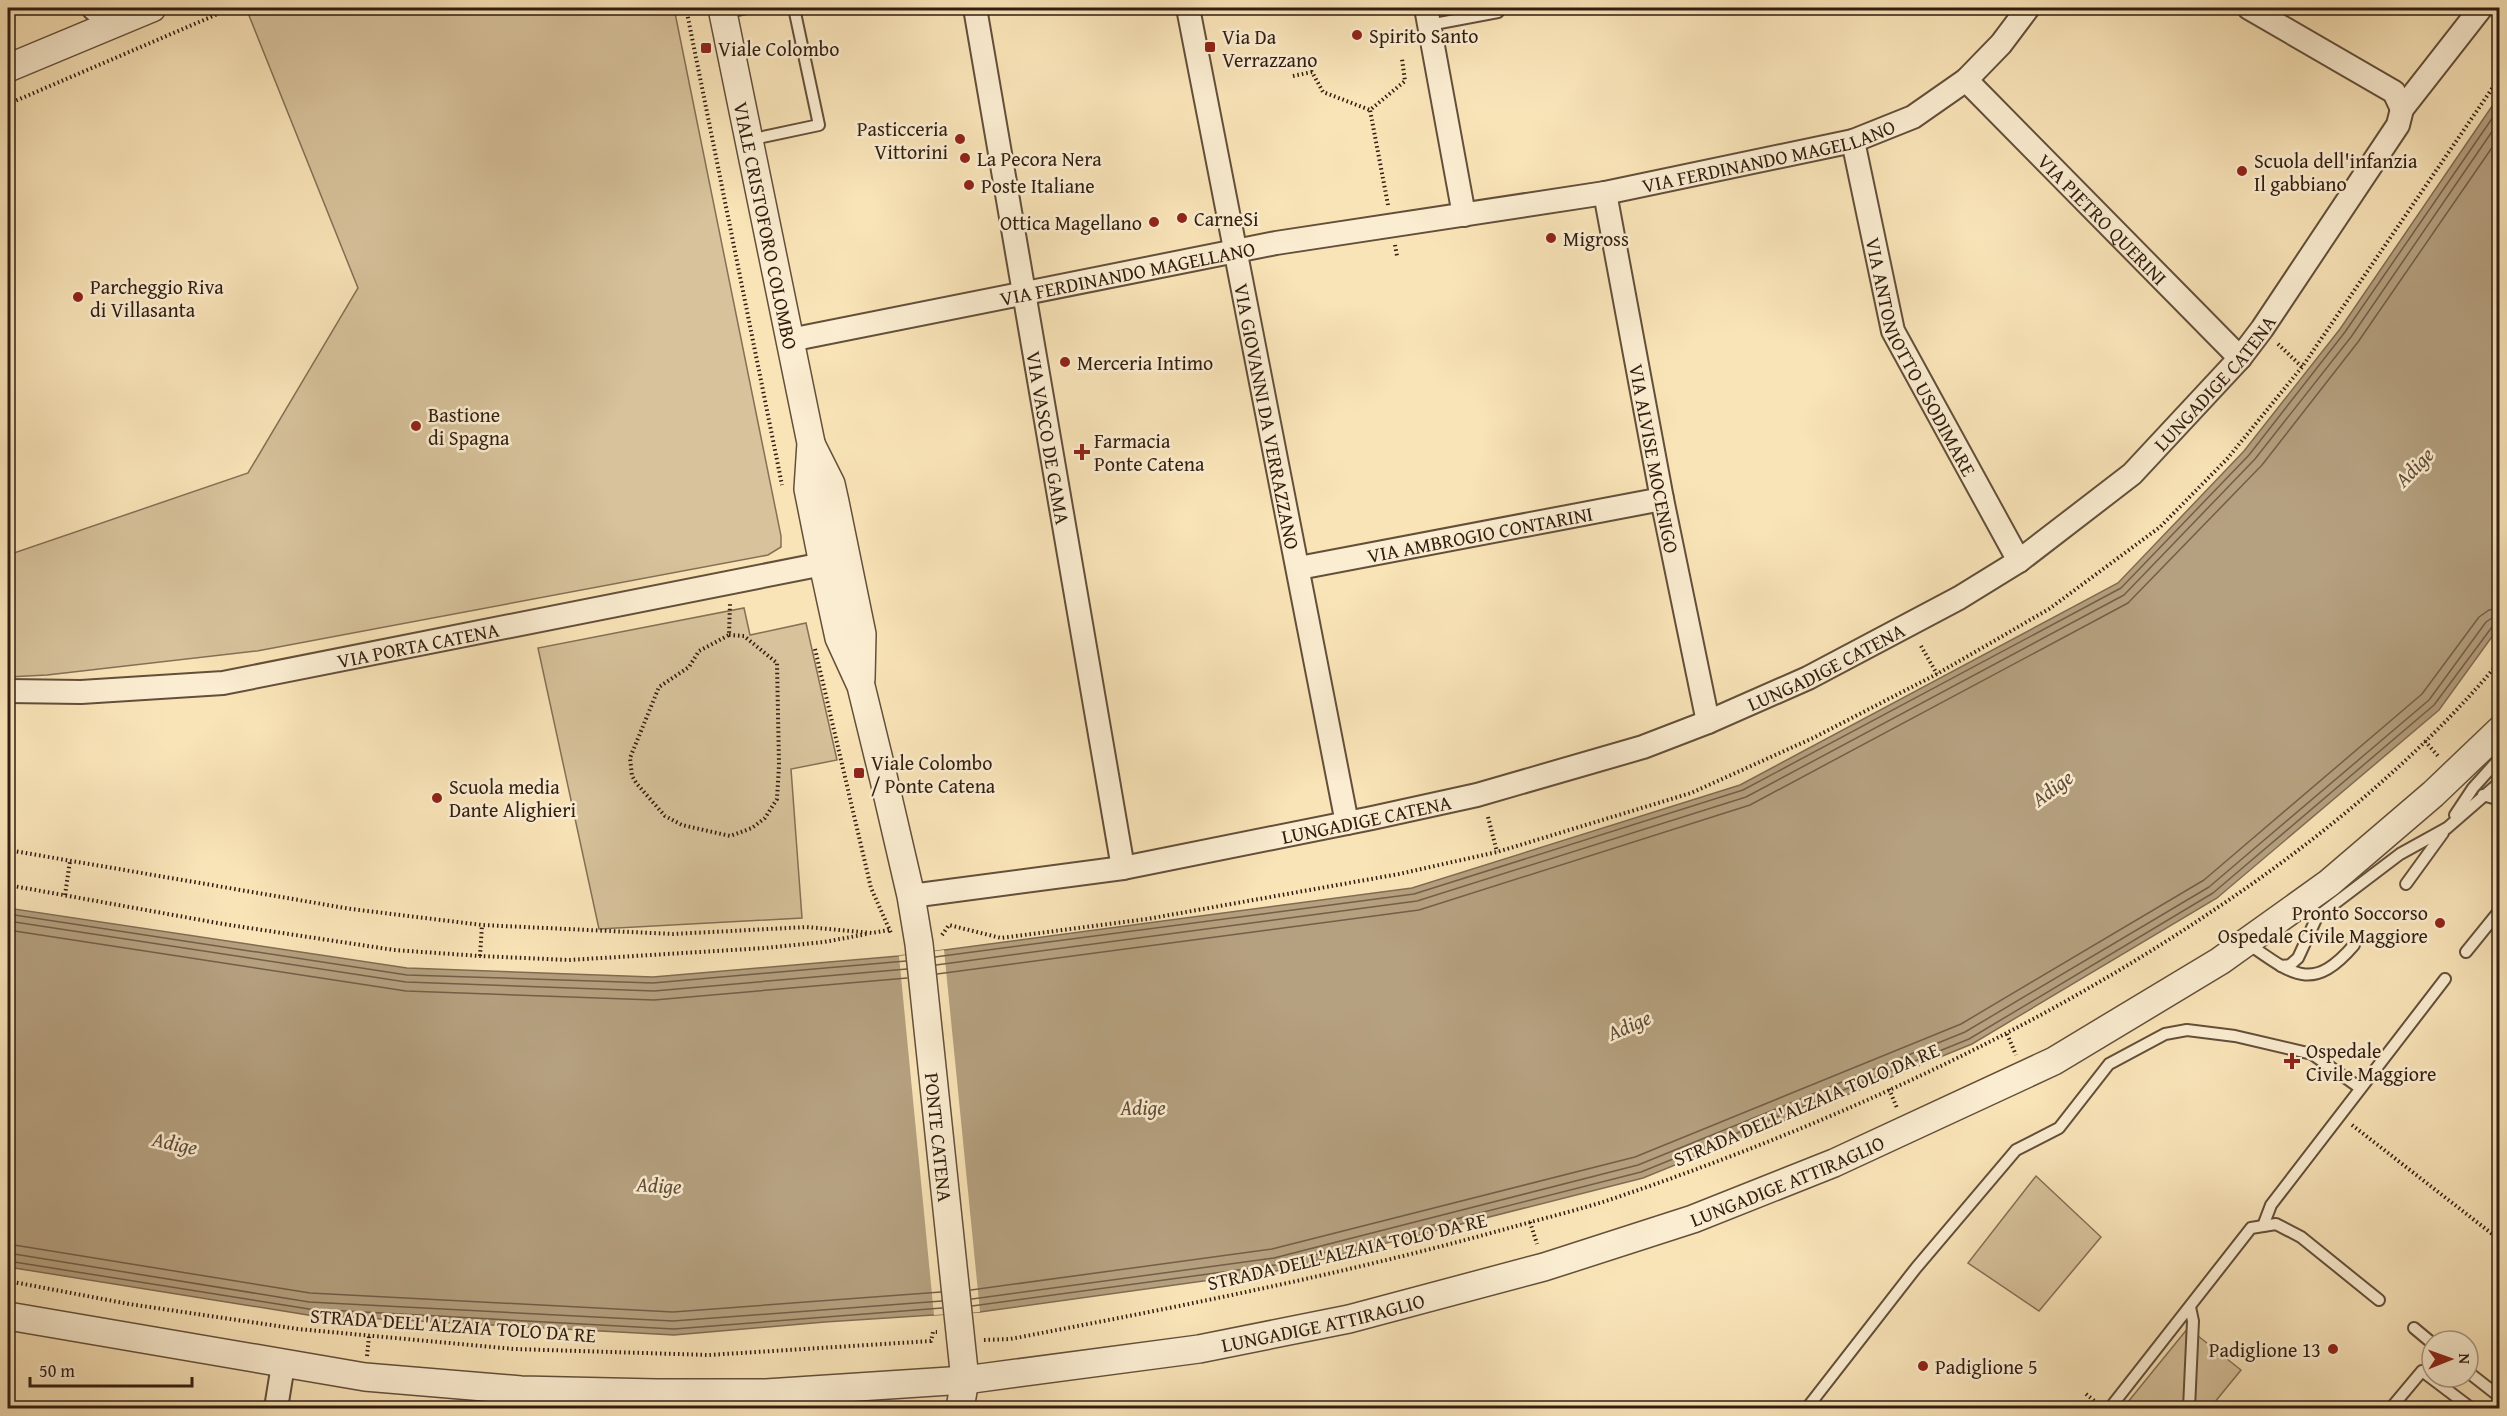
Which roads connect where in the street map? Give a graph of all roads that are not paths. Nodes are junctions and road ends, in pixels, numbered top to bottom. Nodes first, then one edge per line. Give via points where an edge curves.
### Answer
1 (148, 8) edge
2 (794, 8) edge
3 (975, 8) edge
4 (1188, 8) edge
5 (2028, 8) edge
6 (2249, 8) edge
7 (2481, 8) edge
8 (731, 9) edge
9 (1498, 12) dead end
10 (102, 16) edge
11 (1427, 16) edge
12 (8, 68) edge
13 (1965, 80) junction
14 (2402, 109) junction
15 (749, 140) junction
16 (1853, 141) junction
17 (1605, 193) junction
18 (1464, 216) junction
19 (1236, 251) junction
20 (1025, 292) junction
21 (790, 339) junction
22 (2240, 358) junction
23 (811, 443) junction
24 (1662, 499) junction
25 (2019, 561) junction
26 (823, 564) junction
27 (1299, 568) junction
28 (861, 686) junction
29 (8, 692) edge
30 (1708, 722) junction
31 (2499, 730) edge
32 (2499, 758) edge
33 (2499, 782) edge
34 (2483, 795) junction
35 (2499, 800) edge
36 (1347, 823) junction
37 (2447, 828) junction
38 (1123, 868) junction
39 (2406, 884) dead end
40 (911, 896) junction
41 (2499, 910) edge
42 (907, 941) joint
43 (2247, 943) junction
44 (2354, 945) dead end
45 (2466, 952) dead end
46 (2281, 966) junction
47 (2445, 979) dead end
48 (2360, 1088) junction
49 (2264, 1226) junction
50 (2379, 1300) dead end
51 (2190, 1307) junction
52 (8, 1316) edge
53 (2414, 1328) dead end
54 (2420, 1333) edge
55 (283, 1365) junction
56 (966, 1380) junction
57 (2480, 1382) edge
58 (2499, 1397) edge
59 (843, 1399) edge
60 (655, 1401) edge
61 (2104, 1407) edge
62 (276, 1408) edge
63 (960, 1408) edge
64 (974, 1408) edge
65 (1807, 1408) edge
66 (2188, 1408) edge
67 (2391, 1408) edge
68 (2471, 1408) edge

1 - 10 street
2 - 15 lane via 819,125
3 - 20 street, VIA VASCO DE GAMA
4 - 19 street, VIA GIOVANNI DA VERRAZZANO
5 - 13 street, VIA FERDINANDO MAGELLANO via 2001,44
6 - 14 street via 2394,92
7 - 14 street, LUNGADIGE CATENA
8 - 15 street, VIALE CRISTOFORO COLOMBO
9 - 11 lane
10 - 12 street
11 - 18 street
13 - 16 street, VIA FERDINANDO MAGELLANO via 1913,117
13 - 22 street, VIA PIETRO QUERINI
14 - 22 street, LUNGADIGE CATENA via 2398,125
15 - 21 street, VIALE CRISTOFORO COLOMBO
16 - 17 street, VIA FERDINANDO MAGELLANO
16 - 25 street, VIA ANTONIOTTO USODIMARE via 1893,331
17 - 18 street, VIA FERDINANDO MAGELLANO
17 - 24 street, VIA ALVISE MOCENIGO
18 - 19 street, VIA FERDINANDO MAGELLANO via 1391,224
19 - 20 street, VIA FERDINANDO MAGELLANO
19 - 27 street, VIA GIOVANNI DA VERRAZZANO
20 - 21 street, VIA FERDINANDO MAGELLANO
20 - 38 street, VIA VASCO DE GAMA
21 - 23 street, VIALE CRISTOFORO COLOMBO
22 - 25 street, LUNGADIGE CATENA via 2132,474
23 - 26 street, VIALE CRISTOFORO COLOMBO via 808,489
23 - 28 street, VIALE CRISTOFORO COLOMBO via 831,484 835,502 862,634
24 - 27 street, VIA AMBROGIO CONTARINI
24 - 30 street, VIA ALVISE MOCENIGO
25 - 30 street, LUNGADIGE CATENA via 1959,598 1808,678
26 - 28 street, VIALE CRISTOFORO COLOMBO via 839,638
26 - 29 street, VIA PORTA CATENA via 223,683 81,692
27 - 36 street, VIA GIOVANNI DA VERRAZZANO
28 - 40 street, VIALE CRISTOFORO COLOMBO
30 - 36 street, LUNGADIGE CATENA via 1643,747 1477,795
31 - 43 street, LUNGADIGE ATTIRAGLIO via 2433,794 2329,882
32 - 37 lane via 2472,788
33 - 34 lane
34 - 35 lane
34 - 37 lane
36 - 38 street, LUNGADIGE CATENA
37 - 39 lane
37 - 46 lane via 2400,854 2317,917 2298,958
38 - 40 street, LUNGADIGE CATENA
40 - 42 street, VIALE CRISTOFORO COLOMBO
41 - 45 lane
42 - 56 street, PONTE CATENA
43 - 46 lane
43 - 56 street, LUNGADIGE ATTIRAGLIO via 2054,1061 1834,1163 1693,1219 1544,1267 1349,1319 1199,1349
44 - 46 lane via 2324,973 2303,976
47 - 48 lane
48 - 49 lane via 2271,1205
48 - 65 lane via 2312,1054 2235,1036 2187,1030 2165,1034 2109,1064 2059,1128 2016,1150 1916,1268
49 - 50 lane via 2276,1224 2301,1237
49 - 51 lane via 2251,1228
51 - 61 lane
51 - 66 lane via 2193,1321
52 - 55 street, LUNGADIGE ATTIRAGLIO
53 - 54 lane
55 - 60 street, LUNGADIGE ATTIRAGLIO via 365,1377
55 - 62 street
56 - 59 street, LUNGADIGE ATTIRAGLIO
56 - 63 street
56 - 64 street
57 - 58 lane
59 - 60 street, LUNGADIGE ATTIRAGLIO via 766,1393
67 - 68 lane via 2422,1371

